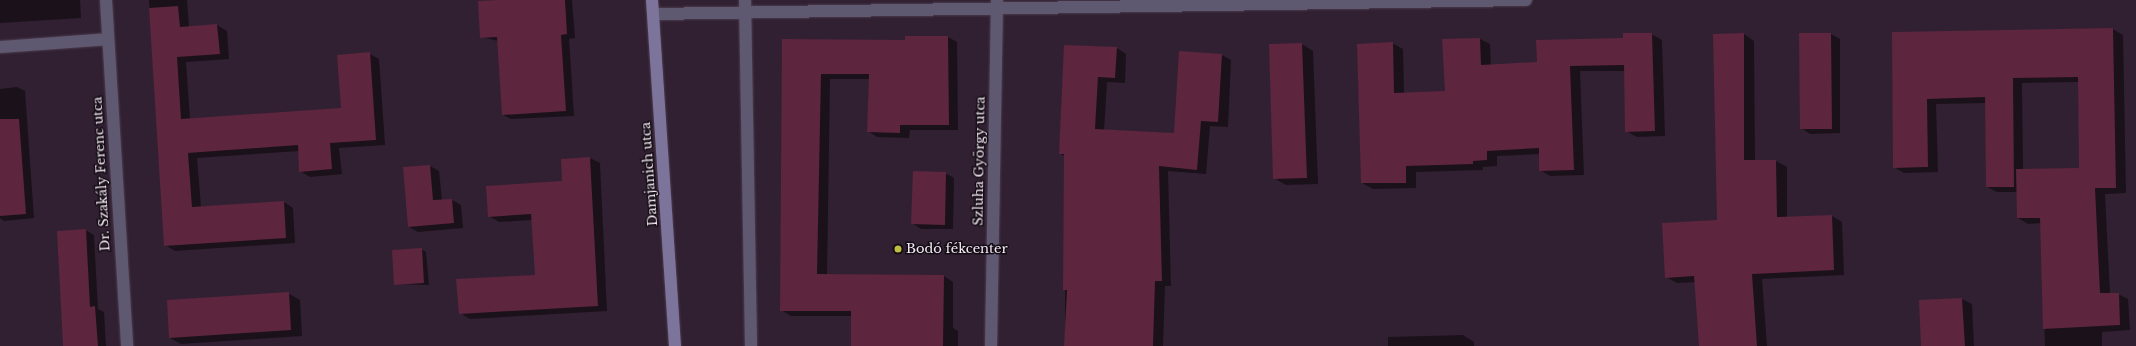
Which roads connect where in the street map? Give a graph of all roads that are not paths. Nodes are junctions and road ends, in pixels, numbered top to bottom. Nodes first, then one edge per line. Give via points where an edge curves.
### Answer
1 (106, 0) edge
2 (652, 0) edge
3 (745, 0) edge
4 (1526, 0) edge
5 (997, 4) edge
6 (745, 13) junction
7 (653, 14) junction
8 (108, 40) junction
9 (0, 47) edge
10 (126, 346) edge
11 (675, 346) edge
12 (751, 346) edge
13 (991, 346) edge

1 - 8 street, Dr. Szakály Ferenc utca
2 - 7 street, Damjanich utca
3 - 6 street
4 - 5 street
5 - 6 street
5 - 13 street, Szluha György utca
6 - 7 street
6 - 12 street
7 - 11 street, Damjanich utca
8 - 9 street
8 - 10 street, Dr. Szakály Ferenc utca

